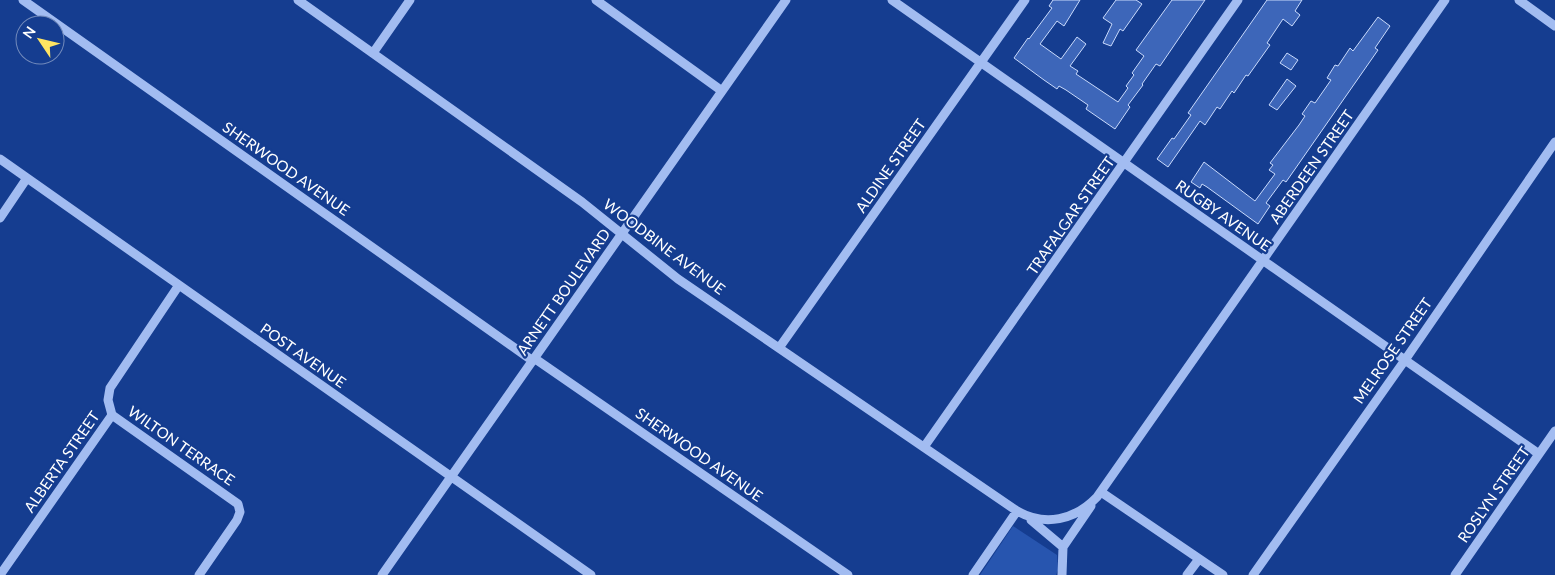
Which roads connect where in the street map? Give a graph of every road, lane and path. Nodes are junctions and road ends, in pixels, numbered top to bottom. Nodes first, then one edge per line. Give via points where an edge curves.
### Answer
1 (23, 0) edge
2 (298, 0) edge
3 (410, 0) edge
4 (596, 0) edge
5 (786, 0) edge
6 (892, 0) edge
7 (1025, 0) edge
8 (1238, 0) edge
9 (1445, 0) edge
10 (1519, 0) edge
11 (1555, 26) edge
12 (372, 53) junction
13 (981, 63) junction
14 (722, 91) junction
15 (1555, 142) edge
16 (0, 159) edge
17 (1125, 164) junction
18 (27, 178) junction
19 (0, 218) edge
20 (622, 234) junction
21 (1264, 261) junction
22 (179, 285) junction
23 (779, 348) junction
24 (534, 360) junction
25 (1405, 360) junction
26 (112, 415) junction
27 (1555, 431) edge
28 (924, 447) junction
29 (1539, 454) junction
30 (451, 477) junction
31 (1099, 495) junction
32 (1020, 512) junction
33 (1063, 547) junction
34 (1199, 559) junction
35 (0, 575) edge
36 (199, 575) edge
37 (382, 575) edge
38 (591, 575) edge
39 (848, 575) edge
40 (973, 575) edge
41 (1062, 575) edge
42 (1187, 575) edge
43 (1222, 575) edge
44 (1253, 575) edge
45 (1455, 575) edge

1 - 24 street, SHERWOOD AVENUE
2 - 12 street, WOODBINE AVENUE
3 - 12 street
4 - 14 street
5 - 14 street, ARNETT BOULEVARD
6 - 13 street, RUGBY AVENUE
7 - 13 street, ALDINE STREET
8 - 17 street, TRAFALGAR STREET
9 - 21 street, ABERDEEN STREET
10 - 11 street
12 - 20 street, WOODBINE AVENUE
13 - 17 street, RUGBY AVENUE
13 - 23 street, ALDINE STREET
14 - 20 street, ARNETT BOULEVARD
15 - 25 street, MELROSE STREET
16 - 18 street, POST AVENUE
17 - 21 street, RUGBY AVENUE
17 - 28 street, TRAFALGAR STREET
18 - 19 street
18 - 22 street, POST AVENUE
20 - 23 street, WOODBINE AVENUE via 678,279
20 - 24 street, ARNETT BOULEVARD
21 - 25 street, RUGBY AVENUE
21 - 31 street, ABERDEEN STREET
22 - 26 street, ALBERTA STREET via 110,388 108,400
22 - 30 street, POST AVENUE
23 - 28 street, WOODBINE AVENUE
24 - 30 street, ARNETT BOULEVARD
24 - 39 street, SHERWOOD AVENUE
25 - 29 street, RUGBY AVENUE
25 - 44 street, MELROSE STREET
26 - 35 street, ALBERTA STREET
26 - 36 street, WILTON TERRACE via 238,504 237,520
27 - 29 street, ROSLYN STREET
28 - 32 street, WOODBINE AVENUE
29 - 45 street, ROSLYN STREET
30 - 37 street, ARNETT BOULEVARD
30 - 38 street, POST AVENUE
31 - 32 street, ABERDEEN STREET via 1081,511 1061,518 1041,520
31 - 33 street, ABERDEEN STREET
31 - 34 street
32 - 33 street
32 - 40 street
33 - 41 street
34 - 42 street
34 - 43 street

